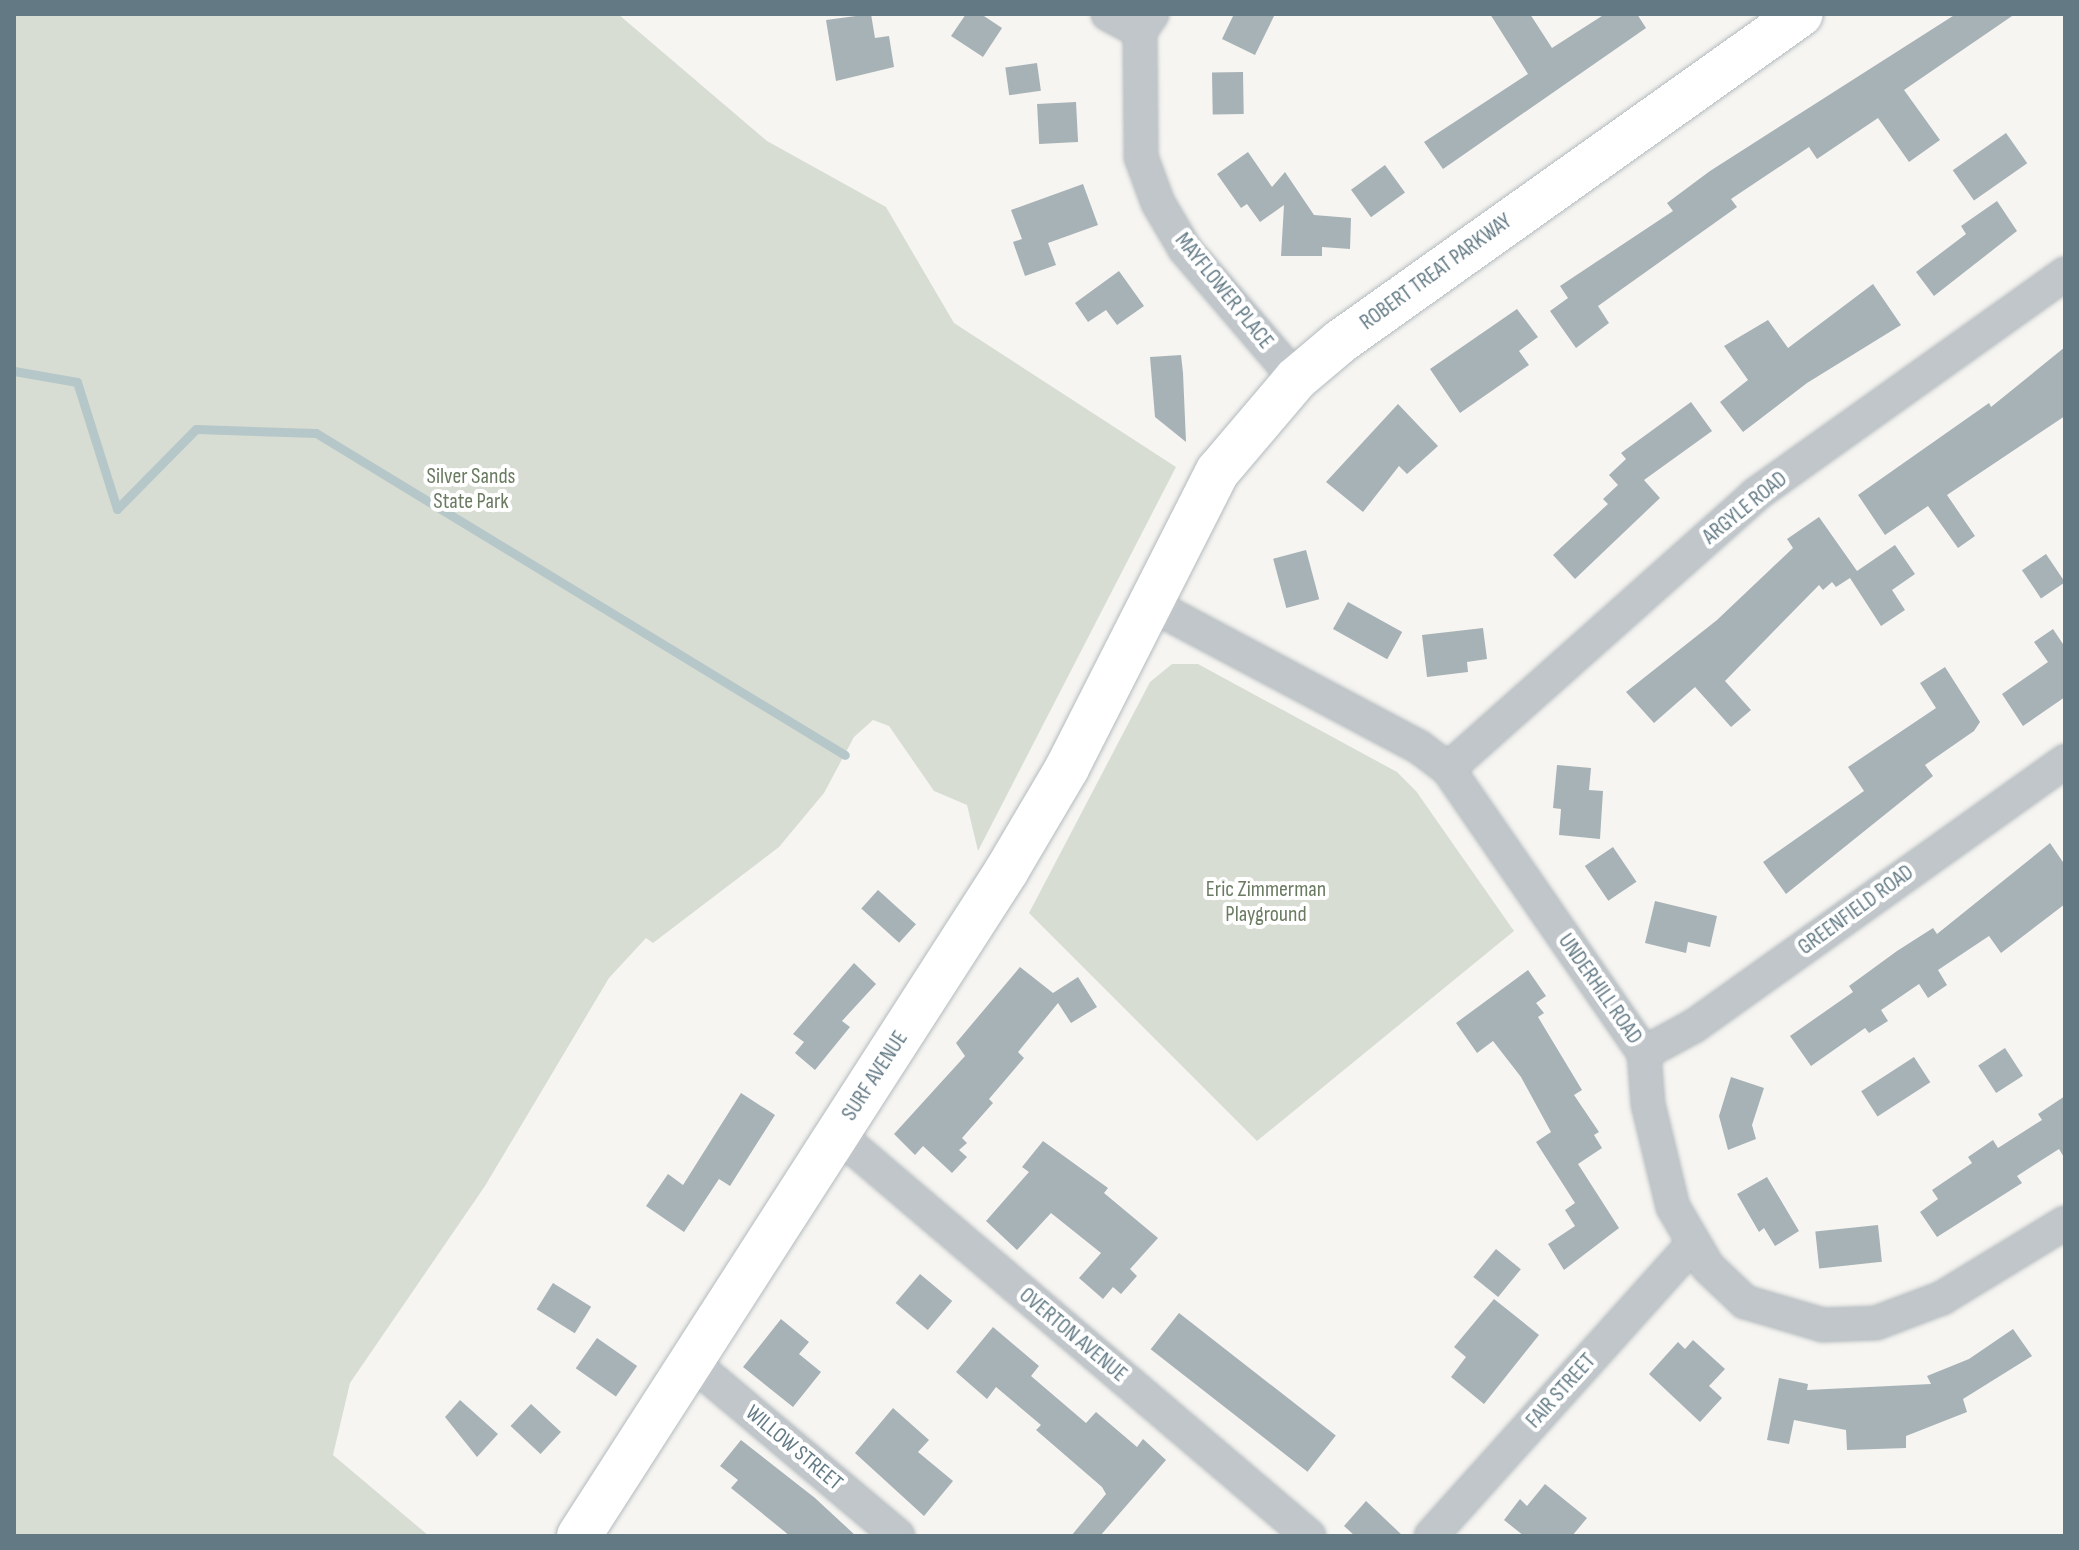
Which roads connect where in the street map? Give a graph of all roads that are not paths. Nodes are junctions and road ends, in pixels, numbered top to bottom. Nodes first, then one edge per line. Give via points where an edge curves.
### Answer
1 (1108, 14) edge
2 (1801, 14) edge
3 (1146, 22) edge
4 (2065, 274) edge
5 (1296, 379) junction
6 (1148, 603) junction
7 (2065, 761) edge
8 (1448, 769) junction
9 (1644, 1053) junction
10 (837, 1134) junction
11 (2065, 1223) edge
12 (1691, 1246) junction
13 (689, 1360) junction
14 (579, 1536) edge
15 (898, 1536) edge
16 (1309, 1536) edge
17 (1431, 1536) edge

1 - 3 street
2 - 5 street, ROBERT TREAT PARKWAY via 1397,297
3 - 5 street, MAYFLOWER PLACE via 1141,157 1158,203 1185,249
4 - 8 street, ARGYLE ROAD via 1755,495
5 - 6 street, ROBERT TREAT PARKWAY via 1218,471
6 - 8 street, UNDERHILL ROAD via 1419,747
6 - 10 street, SURF AVENUE via 1067,768 1022,845
7 - 9 street, GREENFIELD ROAD via 1694,1026
8 - 9 street, UNDERHILL ROAD
9 - 12 street, UNDERHILL ROAD via 1648,1104 1663,1172
10 - 13 street, SURF AVENUE
10 - 16 street, OVERTON AVENUE
11 - 12 street, UNDERHILL ROAD via 1942,1298 1876,1323 1823,1325 1764,1312 1726,1287
12 - 17 street, FAIR STREET
13 - 14 street, SURF AVENUE
13 - 15 street, WILLOW STREET

